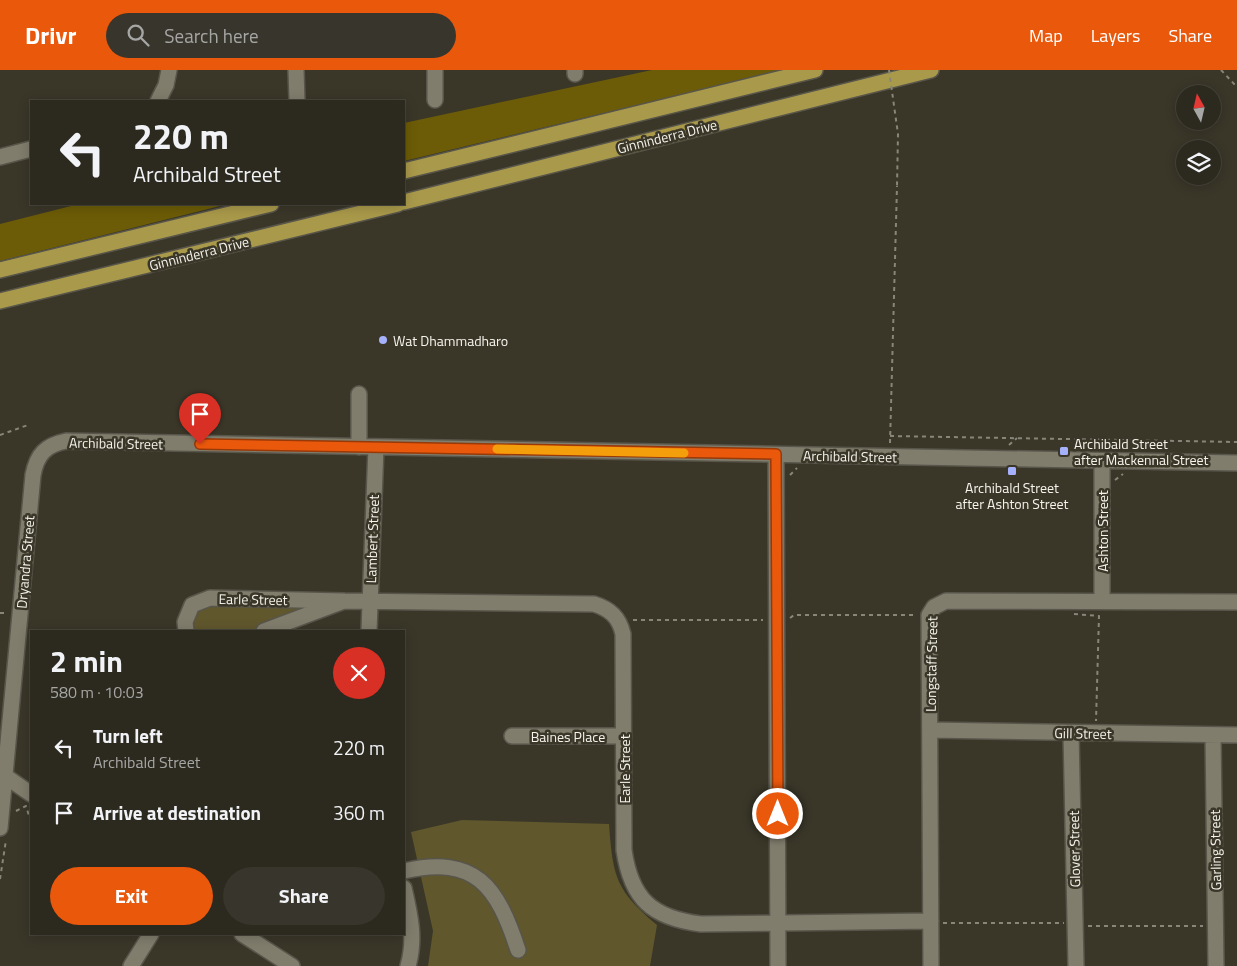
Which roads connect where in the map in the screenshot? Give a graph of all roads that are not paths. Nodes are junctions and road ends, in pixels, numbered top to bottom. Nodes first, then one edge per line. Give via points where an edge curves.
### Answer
1 (169, 70) edge
2 (296, 70) edge
3 (434, 70) edge
4 (816, 70) edge
5 (931, 70) edge
6 (158, 100) edge
7 (297, 100) edge
8 (435, 100) dead end
9 (30, 149) edge
10 (0, 157) edge
11 (405, 171) edge
12 (405, 202) edge
13 (267, 205) edge
14 (394, 205) edge
15 (0, 270) edge
16 (0, 301) edge
17 (359, 394) dead end
18 (360, 447) junction
19 (376, 447) junction
20 (776, 454) junction
21 (1102, 461) junction
22 (1237, 463) edge
23 (33, 475) joint
24 (344, 601) junction
25 (1102, 601) junction
26 (370, 602) junction
27 (1237, 602) edge
28 (186, 630) edge
29 (267, 630) edge
30 (369, 630) edge
31 (930, 730) junction
32 (1071, 733) junction
33 (1213, 735) junction
34 (1237, 735) edge
35 (512, 736) dead end
36 (624, 736) junction
37 (11, 780) junction
38 (30, 793) edge
39 (3, 834) edge
40 (405, 870) edge
41 (405, 892) edge
42 (934, 922) junction
43 (779, 923) junction
44 (150, 935) edge
45 (244, 935) edge
46 (518, 950) dead end
47 (132, 966) edge
48 (292, 966) edge
49 (408, 966) edge
50 (778, 966) edge
51 (932, 966) edge
52 (1076, 966) edge
53 (1216, 966) edge

1 - 6 street
2 - 7 street
3 - 8 street
4 - 11 main road, Ginninderra Drive
5 - 12 main road, Ginninderra Drive
9 - 10 street
13 - 15 main road
14 - 16 main road, Ginninderra Drive
17 - 18 street
18 - 19 street, Archibald Street
18 - 23 street, Archibald Street via 66,441 45,448 35,464
19 - 20 street, Archibald Street
19 - 26 street, Lambert Street
20 - 21 street, Archibald Street
20 - 43 street
21 - 22 street, Archibald Street
21 - 25 street, Ashton Street
23 - 37 street, Dryandra Street
24 - 26 street, Earle Street
24 - 28 street, Earle Street via 210,598 192,605 185,622
24 - 29 street, Earle Street
25 - 27 street, Longstaff Street
25 - 31 street, Longstaff Street via 946,601 934,607 929,615
26 - 30 street, Lambert Street
26 - 36 street, Earle Street via 594,604 606,608 621,623 623,634
31 - 32 street, Gill Street
31 - 42 street, Longstaff Street
32 - 33 street, Gill Street
32 - 52 street, Glover Street
33 - 34 street, Gill Street
33 - 53 street, Garling Street
35 - 36 street, Baines Place
36 - 43 street, Earle Street via 624,850 627,870 645,902 678,921 701,924
37 - 38 street
37 - 39 street, Dryandra Street
40 - 46 street via 437,865 468,872 495,896 507,916
41 - 49 street via 412,939
42 - 43 street, Earle Street
42 - 51 street, Longstaff Street
43 - 50 street
44 - 47 street
45 - 48 street

